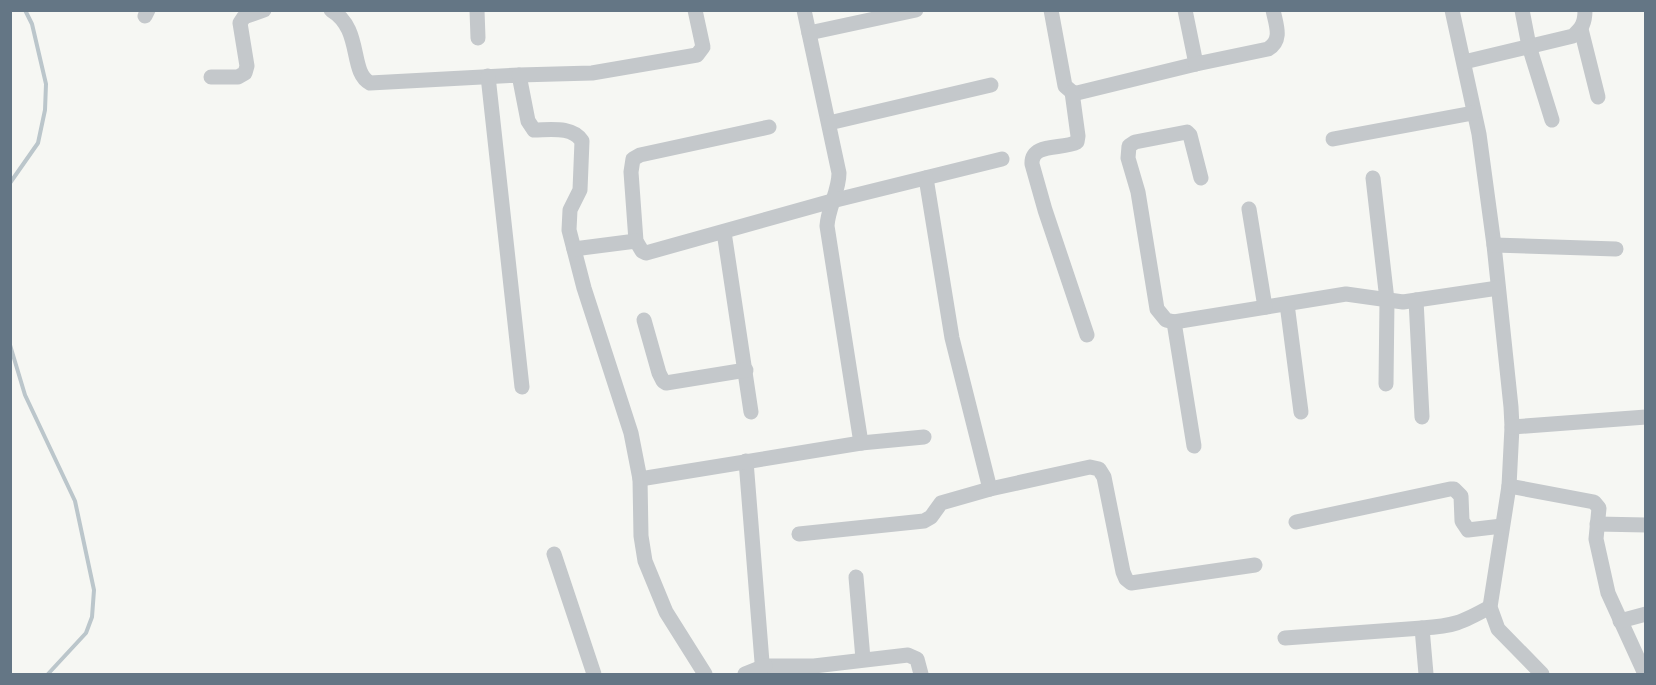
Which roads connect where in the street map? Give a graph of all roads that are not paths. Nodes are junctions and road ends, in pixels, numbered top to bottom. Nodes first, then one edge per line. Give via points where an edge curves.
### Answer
1 (264, 10) edge
2 (477, 10) edge
3 (695, 10) edge
4 (804, 10) edge
5 (916, 10) edge
6 (1051, 10) edge
7 (1185, 10) edge
8 (1273, 10) edge
9 (1452, 10) edge
10 (1522, 10) edge
11 (1586, 10) edge
12 (333, 11) edge
13 (1581, 29) junction
14 (809, 33) junction
15 (478, 38) dead end
16 (1529, 46) junction
17 (1464, 62) junction
18 (1196, 64) junction
19 (519, 75) junction
20 (488, 76) junction
21 (211, 77) dead end
22 (991, 85) dead end
23 (1072, 92) junction
24 (1598, 97) dead end
25 (1473, 113) junction
26 (1552, 120) dead end
27 (829, 123) junction
28 (769, 127) dead end
29 (1333, 139) dead end
30 (1002, 159) dead end
31 (927, 178) junction
32 (1201, 178) dead end
33 (1373, 178) dead end
34 (832, 201) junction
35 (1249, 209) dead end
36 (724, 232) junction
37 (636, 241) junction
38 (1494, 245) junction
39 (574, 249) junction
40 (1616, 249) dead end
41 (1498, 288) junction
42 (1388, 300) junction
43 (1416, 300) junction
44 (1287, 304) junction
45 (1265, 307) junction
46 (644, 320) dead end
47 (1174, 322) junction
48 (1087, 335) dead end
49 (746, 370) junction
50 (1386, 384) dead end
51 (522, 387) dead end
52 (751, 412) dead end
53 (1301, 412) dead end
54 (1422, 417) dead end
55 (1646, 417) edge
56 (1512, 427) junction
57 (924, 438) dead end
58 (861, 443) junction
59 (1194, 446) dead end
60 (746, 461) junction
61 (640, 479) junction
62 (1509, 486) junction
63 (990, 489) junction
64 (1296, 522) dead end
65 (1597, 524) junction
66 (1646, 525) edge
67 (1502, 526) junction
68 (799, 534) dead end
69 (554, 554) dead end
70 (1256, 565) dead end
71 (856, 577) dead end
72 (1490, 607) junction
73 (1646, 614) edge
74 (1620, 621) junction
75 (1422, 628) junction
76 (1285, 638) dead end
77 (863, 659) junction
78 (765, 666) junction
79 (847, 668) edge
80 (1645, 674) edge
81 (594, 675) edge
82 (705, 675) edge
83 (745, 675) edge
84 (921, 675) edge
85 (1426, 675) edge
86 (1542, 675) edge

1 - 21 street via 244,17 240,23 245,73 238,77
2 - 15 street
3 - 19 street via 703,47 697,56 601,72
4 - 14 street
5 - 14 street
6 - 23 street via 1065,86
7 - 18 street
8 - 18 street via 1278,35 1274,45
9 - 17 street
10 - 16 street
11 - 13 street
12 - 20 street via 348,24 361,76 370,83
13 - 16 street via 1573,36
13 - 24 street
14 - 27 street
16 - 17 street
16 - 26 street
17 - 25 street
18 - 23 street
19 - 20 street
19 - 39 street via 531,128 569,131 582,141 580,190 569,215
20 - 51 street
22 - 27 street
23 - 48 street via 1077,142 1036,151 1032,164
25 - 29 street
25 - 38 street
27 - 34 street via 839,173
28 - 37 street via 633,159
30 - 31 street
31 - 34 street
31 - 63 street via 952,338
32 - 47 street via 1187,132 1129,146 1128,158 1138,192 1157,309 1166,320
33 - 42 street
34 - 36 street
34 - 58 street via 828,226
35 - 45 street
36 - 37 street via 646,253
36 - 49 street
37 - 39 street
38 - 40 street
38 - 41 street
39 - 61 street via 631,433
41 - 43 street
41 - 56 street
42 - 43 street
42 - 44 street via 1346,294
42 - 50 street
43 - 54 street
44 - 45 street
44 - 53 street
45 - 47 street
46 - 49 street via 663,381
47 - 59 street
49 - 52 street
55 - 56 street
56 - 62 street
57 - 58 street
58 - 60 street
60 - 61 street
60 - 78 street via 761,657
61 - 82 street via 645,561 666,612
62 - 65 street via 1594,502 1599,508
62 - 67 street
63 - 68 street via 941,503 924,521
63 - 70 street via 1090,467 1099,469 1104,477 1123,572 1131,583
64 - 67 street via 1454,489 1461,496 1462,521 1468,530
65 - 66 street
65 - 74 street via 1608,593
67 - 72 street
69 - 81 street
71 - 77 street
72 - 75 street via 1450,626
72 - 86 street via 1497,629
73 - 74 street
74 - 80 street
75 - 76 street
75 - 85 street
77 - 79 street
77 - 84 street via 914,656
78 - 79 street
78 - 83 street

